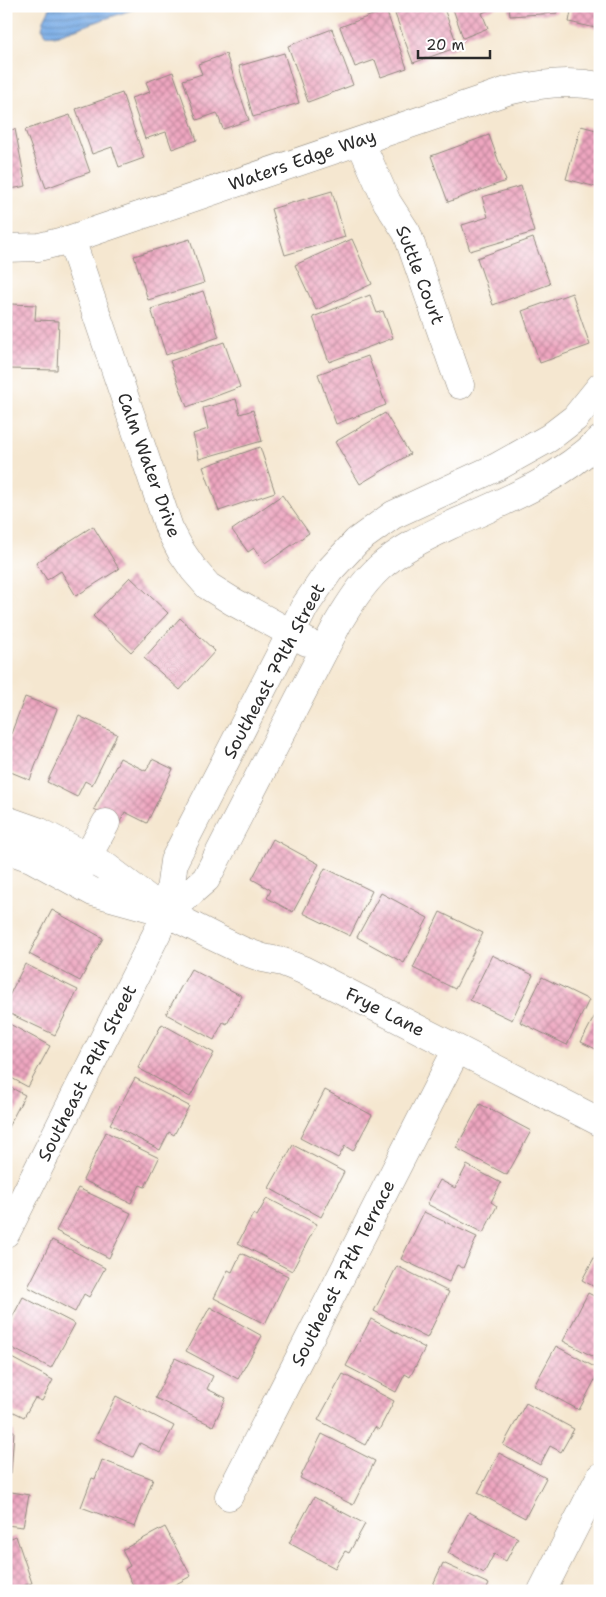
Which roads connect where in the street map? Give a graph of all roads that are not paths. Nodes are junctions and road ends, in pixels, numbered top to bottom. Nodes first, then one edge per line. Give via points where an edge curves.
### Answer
1 (600, 86) edge
2 (360, 141) junction
3 (71, 239) junction
4 (6, 248) edge
5 (460, 385) dead end
6 (600, 387) edge
7 (600, 440) edge
8 (466, 480) junction
9 (480, 512) junction
10 (291, 634) junction
11 (324, 651) junction
12 (13, 822) edge
13 (106, 823) dead end
14 (9, 850) edge
15 (88, 857) junction
16 (74, 882) junction
17 (167, 913) junction
18 (457, 1049) junction
19 (600, 1122) edge
20 (6, 1233) edge
21 (600, 1477) edge
22 (229, 1496) dead end
23 (542, 1591) edge

1 - 2 street, Waters Edge Way via 538,84 507,91
2 - 3 street, Waters Edge Way
2 - 5 street, Suttle Court via 387,202 407,233
3 - 4 street, Waters Edge Way via 39,247
3 - 10 street, Calm Water Drive via 168,528 181,552 208,586
6 - 8 street, Southeast 79th Street via 575,418 549,438
7 - 9 street, Southeast 79th Street via 562,471
8 - 9 street
8 - 10 street, Southeast 79th Street via 393,515 356,541 328,571
9 - 11 street, Southeast 79th Street via 410,545 380,568 356,593
10 - 11 street, Calm Water Drive
10 - 17 street, Southeast 79th Street via 174,861
11 - 17 street, Southeast 79th Street via 206,879
12 - 14 street
12 - 15 street, Frye Lane
13 - 15 street
14 - 16 street, Frye Lane via 31,858
15 - 16 street
15 - 17 street, Frye Lane
16 - 17 street, Frye Lane via 93,892
17 - 18 street, Frye Lane via 243,952 303,970
17 - 20 street, Southeast 79th Street
18 - 19 street, Frye Lane
18 - 22 street, Southeast 77th Terrace
21 - 23 street

